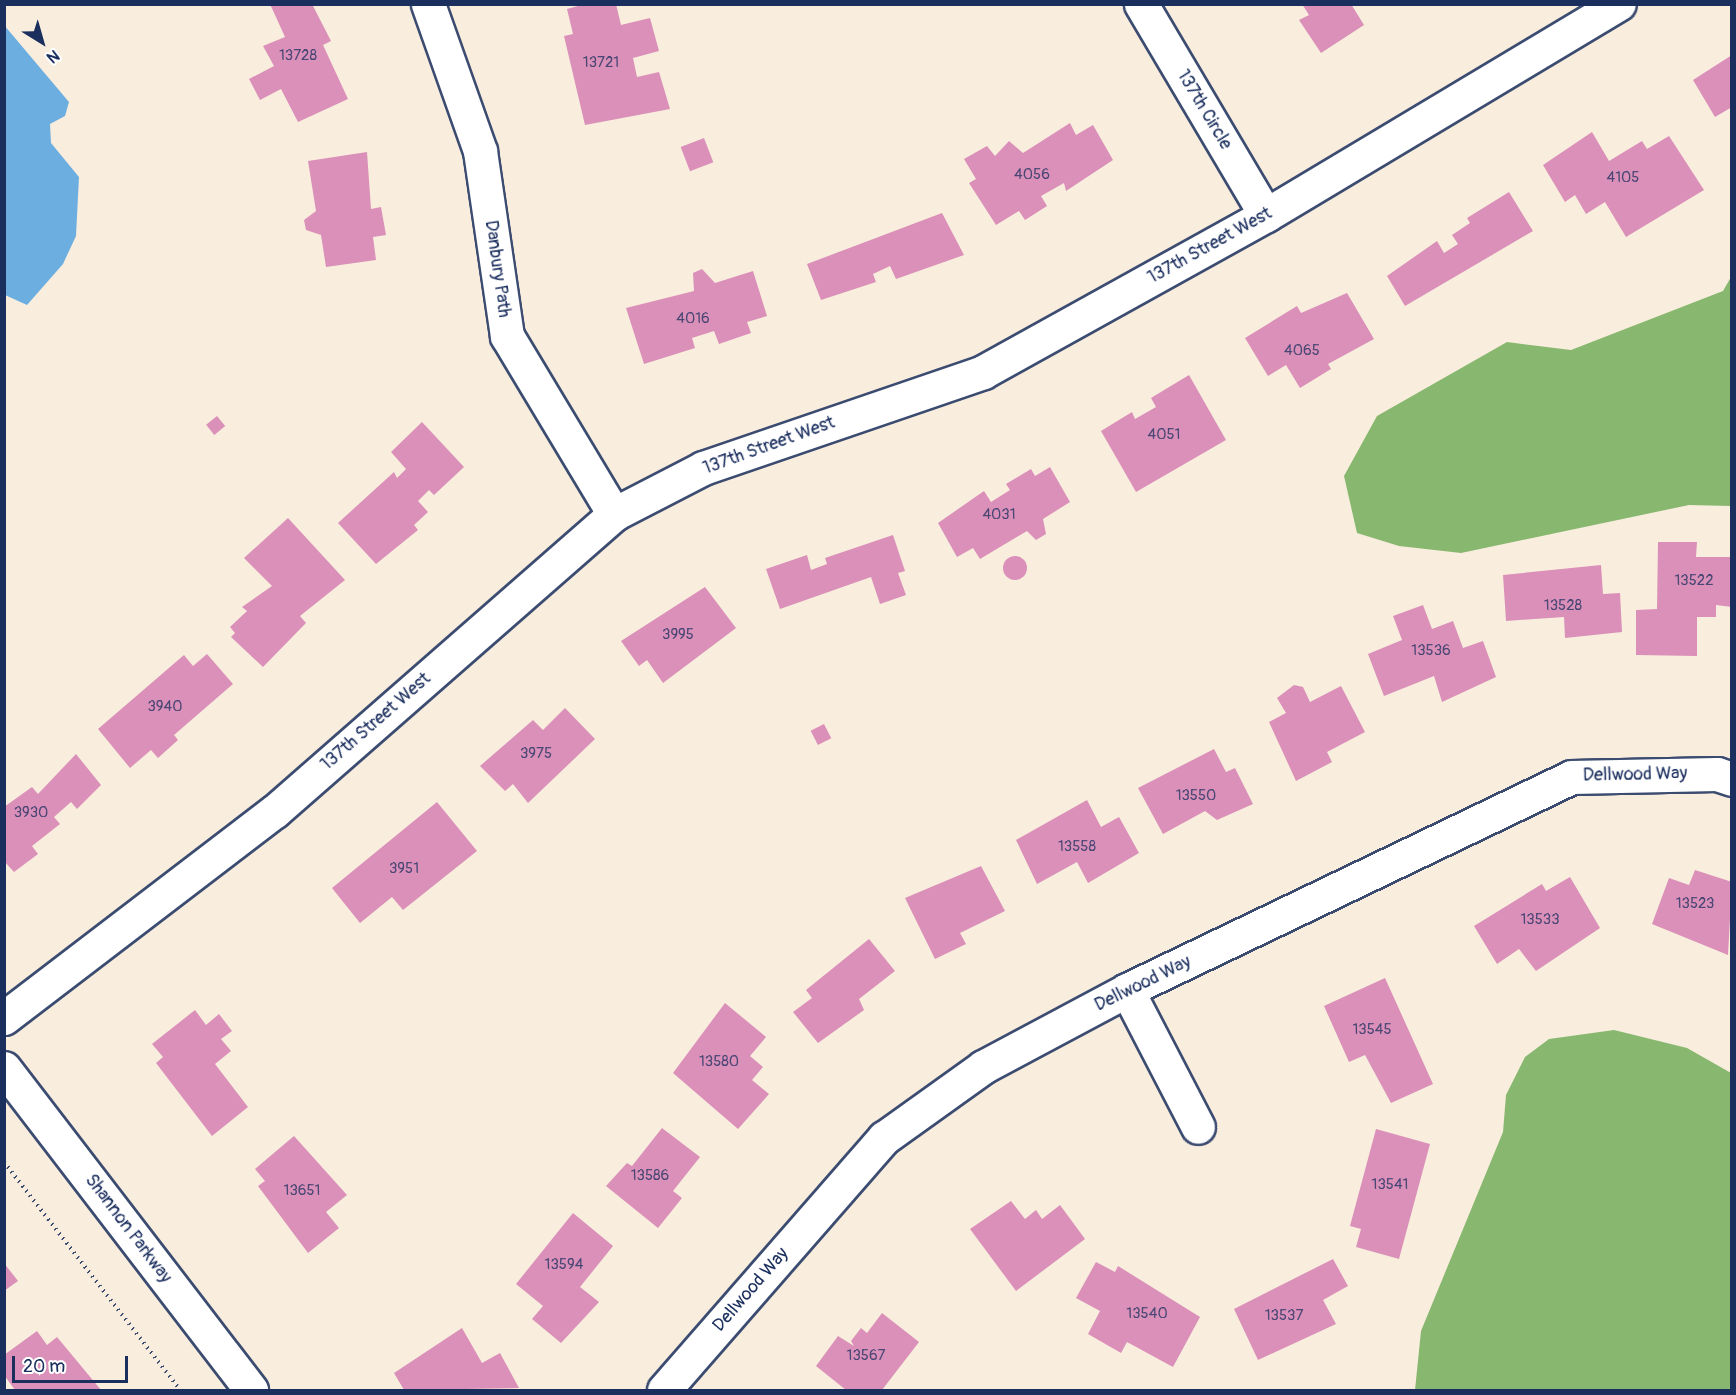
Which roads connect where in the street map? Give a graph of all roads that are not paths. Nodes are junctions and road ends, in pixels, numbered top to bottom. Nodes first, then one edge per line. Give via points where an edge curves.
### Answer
1 (428, 4) edge
2 (1141, 4) edge
3 (1620, 4) edge
4 (1266, 215) junction
5 (614, 514) junction
6 (1731, 779) edge
7 (1127, 990) junction
8 (4, 1018) edge
9 (4, 1068) edge
10 (1198, 1127) dead end
11 (251, 1390) edge
12 (664, 1390) edge

1 - 5 street, Danbury Path via 480,151 507,336
2 - 4 street, 137th Circle
3 - 4 street, 137th Street West
4 - 5 street, 137th Street West via 983,372 703,468
5 - 8 street, 137th Street West via 274,811
6 - 7 street, Dellwood Way via 1717,774 1571,777
7 - 10 street
7 - 12 street, Dellwood Way via 983,1067 884,1138
9 - 11 street, Shannon Parkway

